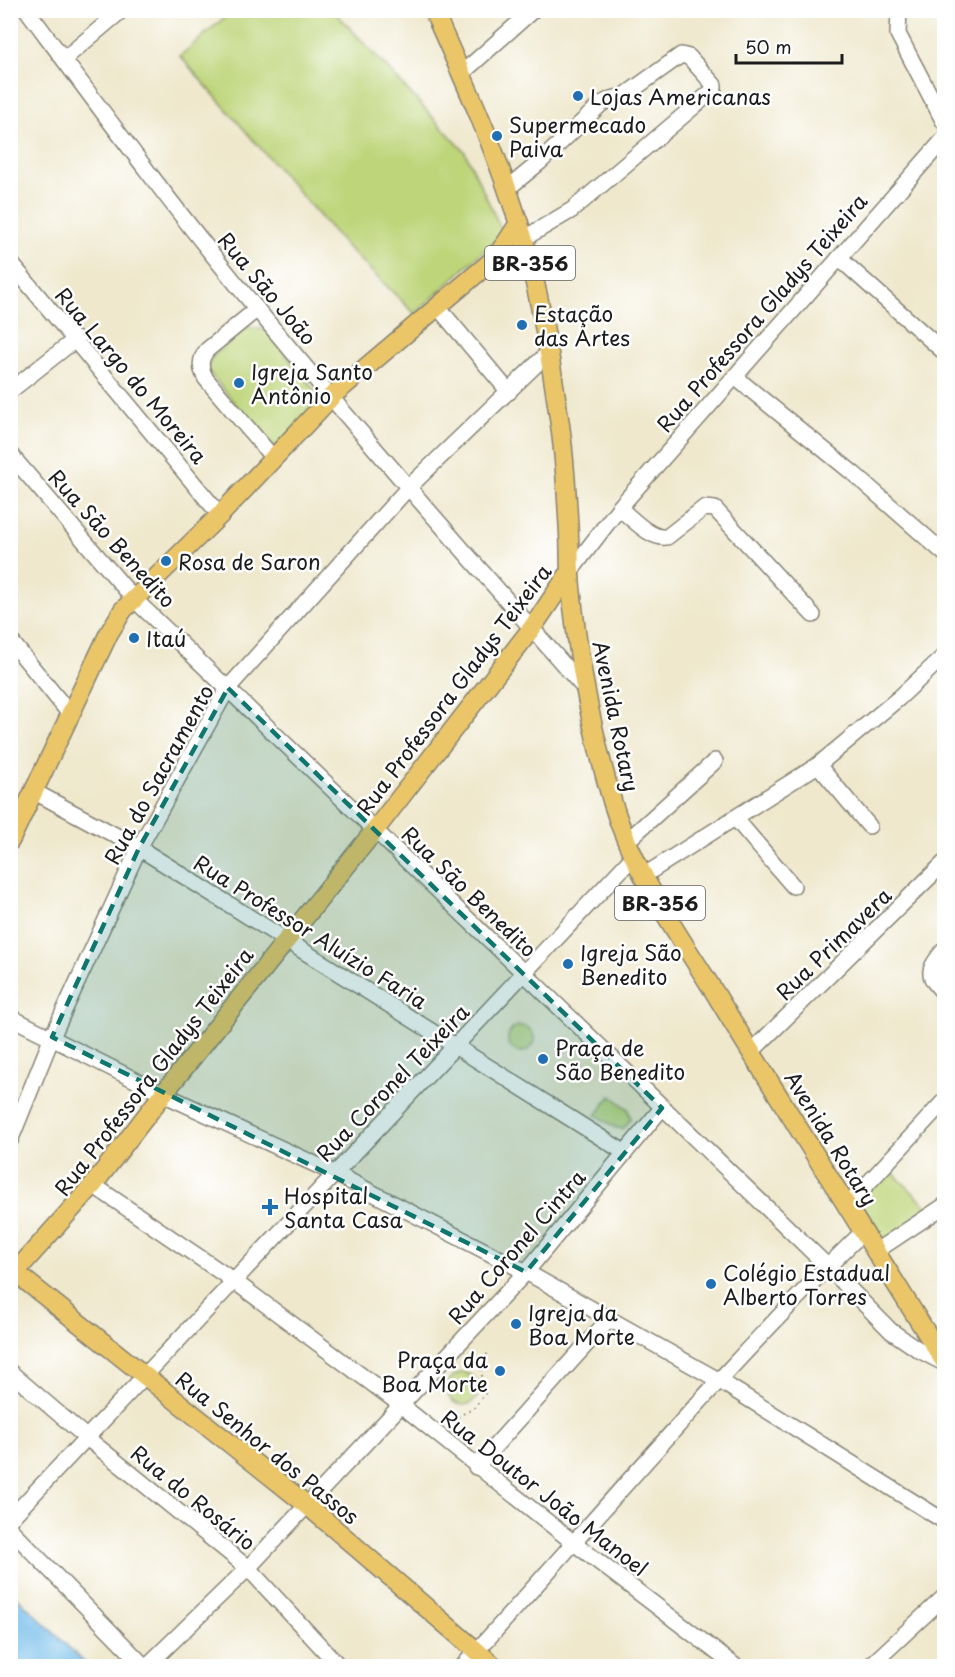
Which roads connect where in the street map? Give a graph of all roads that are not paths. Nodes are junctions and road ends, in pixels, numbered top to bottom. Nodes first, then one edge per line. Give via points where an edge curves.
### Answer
1 (27, 10) edge
2 (122, 10) edge
3 (433, 10) edge
4 (533, 10) edge
5 (899, 10) edge
6 (64, 59) junction
7 (461, 74) junction
8 (945, 122) edge
9 (945, 139) edge
10 (507, 189) junction
11 (521, 231) junction
12 (839, 258) junction
13 (494, 259) junction
14 (10, 262) edge
15 (530, 263) junction
16 (437, 306) junction
17 (257, 309) junction
18 (76, 339) junction
19 (945, 352) edge
20 (548, 353) junction
21 (735, 377) junction
22 (10, 391) edge
23 (509, 392) junction
24 (332, 396) junction
25 (10, 454) edge
26 (274, 459) junction
27 (408, 488) junction
28 (619, 508) junction
29 (220, 515) junction
30 (945, 553) edge
31 (570, 572) junction
32 (134, 599) junction
33 (813, 615) dead end
34 (532, 628) junction
35 (10, 640) edge
36 (945, 656) edge
37 (228, 688) junction
38 (585, 689) junction
39 (70, 714) junction
40 (715, 761) dead end
41 (818, 765) junction
42 (33, 791) junction
43 (735, 818) junction
44 (870, 826) dead end
45 (375, 830) junction
46 (10, 841) edge
47 (139, 848) junction
48 (630, 849) junction
49 (945, 863) edge
50 (644, 876) junction
51 (793, 886) dead end
52 (285, 940) junction
53 (945, 950) edge
54 (525, 974) junction
55 (945, 993) edge
56 (10, 1017) edge
57 (52, 1037) junction
58 (454, 1046) junction
59 (751, 1052) junction
60 (163, 1094) junction
61 (945, 1101) edge
62 (662, 1108) junction
63 (10, 1141) edge
64 (624, 1152) junction
65 (334, 1173) junction
66 (93, 1185) junction
67 (848, 1205) junction
68 (945, 1206) edge
69 (864, 1231) junction
70 (876, 1251) junction
71 (827, 1266) junction
72 (526, 1272) junction
73 (12, 1273) edge
74 (234, 1281) junction
75 (610, 1318) junction
76 (945, 1362) edge
77 (10, 1372) edge
78 (145, 1376) junction
79 (720, 1381) junction
80 (401, 1405) junction
81 (87, 1438) junction
82 (476, 1467) junction
83 (307, 1505) junction
84 (10, 1519) edge
85 (945, 1521) edge
86 (10, 1529) edge
87 (574, 1543) junction
88 (248, 1568) junction
89 (945, 1597) edge
90 (476, 1651) junction
91 (333, 1664) edge
92 (146, 1666) edge
93 (462, 1666) edge
94 (494, 1666) edge
95 (735, 1666) edge
96 (870, 1666) edge

1 - 6 street, Rua São João
2 - 6 street
3 - 7 main road, Avenida Rotary / BR-356
4 - 7 street
5 - 8 street via 898,34
6 - 17 street, Rua São João
7 - 10 main road, Avenida Rotary / BR-356
9 - 12 street, Rua Professora Gladys Teixeira
10 - 11 main road, Avenida Rotary / BR-356
10 - 11 street via 600,104 624,96 681,55 689,57 714,85 711,92 572,210
11 - 13 main road
11 - 15 main road, Avenida Rotary / BR-356
12 - 19 street
12 - 21 street, Rua Professora Gladys Teixeira
13 - 15 main road
13 - 16 main road
14 - 18 street, Rua Largo do Moreira
15 - 20 main road, Avenida Rotary / BR-356
16 - 23 street
16 - 24 main road
17 - 24 street, Rua São João
17 - 26 street via 207,350 202,356 201,370
18 - 22 street
18 - 29 street, Rua Largo do Moreira
20 - 23 street, Rua do Sacramento
20 - 31 main road, Avenida Rotary / BR-356 via 560,422
21 - 28 street, Rua Professora Gladys Teixeira
21 - 30 street
23 - 27 street, Rua do Sacramento
24 - 26 main road
24 - 27 street, Rua São João
25 - 32 street, Rua São Benedito
26 - 29 main road
27 - 34 street, Rua São João
27 - 37 street, Rua do Sacramento
28 - 31 street, Rua Professora Gladys Teixeira
28 - 33 street via 662,538 704,508 716,508
29 - 32 main road
31 - 34 main road, Rua Professora Gladys Teixeira
31 - 38 main road, Avenida Rotary / BR-356
32 - 37 street, Rua São Benedito
32 - 39 main road via 109,633
34 - 38 street, Rua São João
34 - 45 main road, Rua Professora Gladys Teixeira
35 - 39 street
36 - 41 street
37 - 45 street, Rua São Benedito
37 - 47 street, Rua do Sacramento
38 - 48 main road, Avenida Rotary / BR-356 via 614,808
39 - 42 main road
40 - 48 street, Rua Coronel Teixeira
41 - 43 street
41 - 44 street
42 - 46 main road
42 - 47 street, Rua Professor Aluízio Faria
43 - 50 street
43 - 51 street
45 - 52 main road, Rua Professora Gladys Teixeira
45 - 54 street, Rua São Benedito
47 - 52 street, Rua Professor Aluízio Faria
47 - 57 street, Rua do Sacramento
48 - 50 main road, Avenida Rotary / BR-356
48 - 54 street, Rua Coronel Teixeira
49 - 59 street, Rua Primavera
50 - 59 main road, Avenida Rotary / BR-356
52 - 58 street, Rua Professor Aluízio Faria
52 - 60 main road, Rua Professora Gladys Teixeira
53 - 55 street via 930,972 931,979
54 - 58 street, Rua Coronel Teixeira
54 - 62 street, Rua São Benedito
56 - 57 street
57 - 60 street
57 - 63 street, Rua do Sacramento
58 - 64 street, Rua Professor Aluízio Faria
58 - 65 street, Rua Coronel Teixeira
59 - 67 main road, Avenida Rotary / BR-356
60 - 65 street
60 - 66 main road, Rua Professora Gladys Teixeira
61 - 67 street
62 - 64 street, Rua Coronel Cintra
62 - 71 street, Rua São Benedito
64 - 72 street, Rua Coronel Cintra
65 - 72 street
65 - 74 street, Rua Coronel Teixeira
66 - 73 main road, Rua Professora Gladys Teixeira
66 - 74 street, Rua Doutor João Manoel
67 - 69 main road, Avenida Rotary / BR-356
68 - 70 street
69 - 70 main road, Avenida Rotary / BR-356
69 - 71 street
70 - 76 main road, Avenida Rotary / BR-356
71 - 76 street, Rua São Benedito via 891,1331
71 - 79 street
72 - 75 street
72 - 80 street, Rua Coronel Cintra
73 - 78 main road, Rua Senhor dos Passos
74 - 78 street, Rua Coronel Teixeira
74 - 80 street, Rua Doutor João Manoel
75 - 79 street
75 - 82 street
77 - 81 street, Rua do Rosário
78 - 81 street, Rua Coronel Teixeira
78 - 83 main road, Rua Senhor dos Passos
79 - 85 street
79 - 87 street
80 - 82 street, Rua Doutor João Manoel
80 - 83 street, Rua Coronel Cintra
81 - 84 street, Rua Coronel Teixeira
81 - 88 street, Rua do Rosário
82 - 87 street, Rua Doutor João Manoel
83 - 88 street, Rua Coronel Cintra
83 - 90 main road, Rua Senhor dos Passos
86 - 92 street
87 - 90 street
87 - 95 street, Rua Doutor João Manoel
88 - 91 street, Rua do Rosário
88 - 92 street, Rua Coronel Cintra
89 - 96 street
90 - 93 street
90 - 94 main road, Rua Senhor dos Passos

